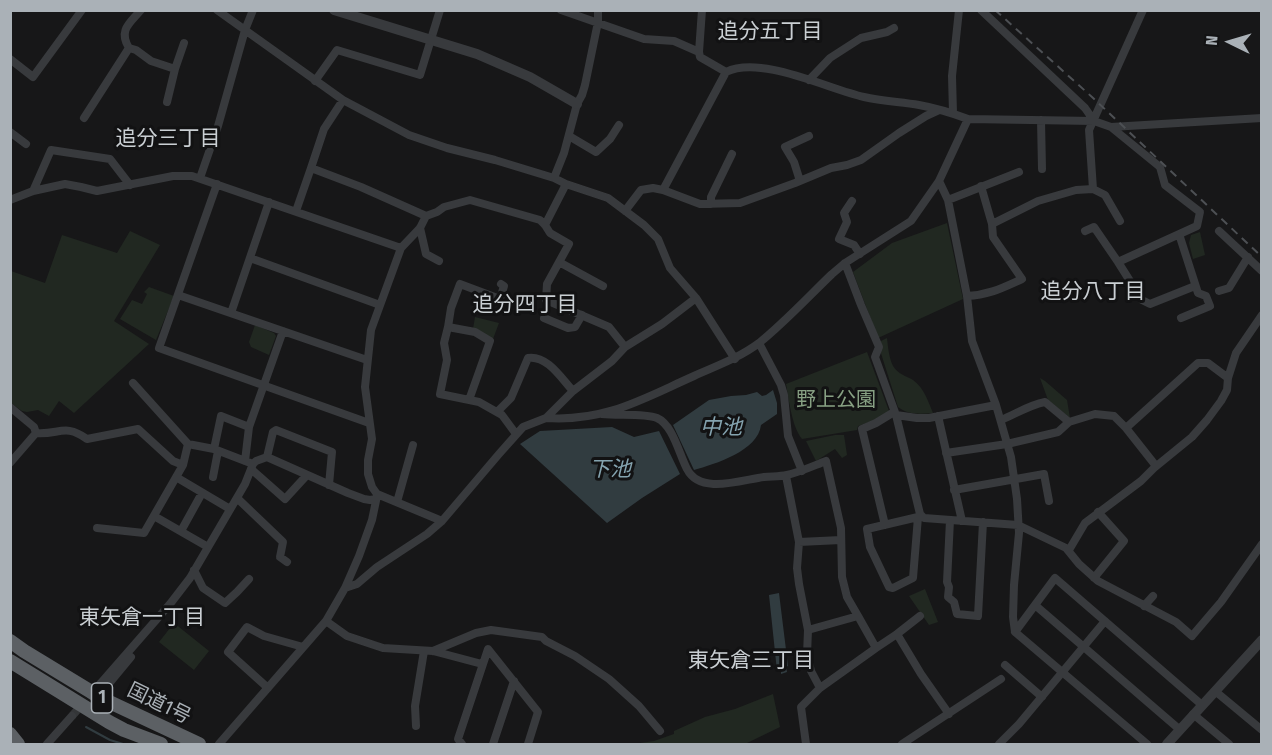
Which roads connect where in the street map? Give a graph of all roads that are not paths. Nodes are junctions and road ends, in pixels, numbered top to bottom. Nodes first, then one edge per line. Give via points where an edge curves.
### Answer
1 (82, 10) edge
2 (141, 10) edge
3 (217, 10) edge
4 (253, 10) edge
5 (334, 10) edge
6 (440, 10) edge
7 (561, 10) edge
8 (598, 10) edge
9 (702, 10) edge
10 (959, 10) edge
11 (981, 10) edge
12 (1143, 10) edge
13 (598, 22) junction
14 (894, 28) dead end
15 (245, 30) junction
16 (431, 40) junction
17 (184, 43) dead end
18 (129, 48) junction
19 (699, 52) junction
20 (10, 59) edge
21 (175, 69) junction
22 (726, 72) junction
23 (809, 80) junction
24 (315, 81) junction
25 (343, 100) junction
26 (167, 102) dead end
27 (576, 104) junction
28 (939, 110) junction
29 (953, 113) junction
30 (84, 118) dead end
31 (1262, 118) edge
32 (968, 119) junction
33 (1041, 120) junction
34 (1094, 121) junction
35 (619, 125) dead end
36 (1112, 127) junction
37 (10, 132) edge
38 (569, 136) junction
39 (809, 136) dead end
40 (26, 144) dead end
41 (732, 154) dead end
42 (311, 168) junction
43 (1042, 169) dead end
44 (1019, 172) dead end
45 (201, 178) junction
46 (554, 178) junction
47 (800, 181) junction
48 (939, 181) junction
49 (217, 184) junction
50 (566, 184) junction
51 (130, 185) junction
52 (981, 186) junction
53 (1093, 189) junction
54 (33, 190) junction
55 (663, 190) junction
56 (10, 200) edge
57 (948, 200) junction
58 (852, 201) dead end
59 (269, 202) junction
60 (711, 204) junction
61 (296, 211) junction
62 (625, 211) junction
63 (426, 216) junction
64 (1120, 220) dead end
65 (992, 224) junction
66 (545, 225) junction
67 (420, 228) junction
68 (1085, 231) dead end
69 (1219, 231) dead end
70 (1179, 234) junction
71 (401, 248) junction
72 (860, 254) junction
73 (1248, 257) junction
74 (250, 258) junction
75 (439, 261) dead end
76 (559, 262) junction
77 (1118, 262) junction
78 (845, 263) junction
79 (1262, 271) edge
80 (501, 284) dead end
81 (603, 286) dead end
82 (1195, 286) junction
83 (1220, 291) dead end
84 (178, 295) junction
85 (967, 296) junction
86 (696, 298) junction
87 (380, 305) junction
88 (231, 313) junction
89 (582, 315) junction
90 (1262, 315) edge
91 (544, 318) dead end
92 (1181, 318) dead end
93 (448, 327) junction
94 (284, 331) junction
95 (759, 343) junction
96 (625, 347) junction
97 (735, 359) junction
98 (367, 360) junction
99 (1228, 378) junction
100 (133, 383) dead end
101 (264, 385) junction
102 (573, 391) junction
103 (469, 400) junction
104 (996, 405) junction
105 (10, 407) edge
106 (497, 412) junction
107 (895, 413) junction
108 (602, 414) junction
109 (938, 416) junction
110 (546, 418) junction
111 (1001, 420) junction
112 (1069, 422) junction
113 (369, 423) junction
114 (249, 427) junction
115 (1126, 428) junction
116 (36, 433) junction
117 (516, 434) junction
118 (188, 444) junction
119 (1007, 444) junction
120 (413, 445) dead end
121 (216, 450) junction
122 (946, 453) junction
123 (267, 457) junction
124 (10, 463) edge
125 (183, 465) junction
126 (249, 465) junction
127 (1156, 466) junction
128 (802, 471) junction
129 (307, 475) junction
130 (786, 476) junction
131 (176, 477) junction
132 (213, 477) dead end
133 (1014, 479) junction
134 (329, 485) junction
135 (954, 490) junction
136 (202, 493) junction
137 (377, 496) junction
138 (237, 498) junction
139 (1049, 501) dead end
140 (397, 502) junction
141 (230, 509) junction
142 (1098, 512) junction
143 (919, 515) junction
144 (154, 516) junction
145 (950, 520) junction
146 (442, 521) junction
147 (962, 521) junction
148 (983, 522) junction
149 (885, 525) junction
150 (1018, 525) junction
151 (97, 528) dead end
152 (181, 531) junction
153 (841, 540) junction
154 (799, 542) junction
155 (1262, 544) edge
156 (208, 547) junction
157 (1069, 550) junction
158 (287, 562) dead end
159 (194, 570) junction
160 (1095, 578) junction
161 (249, 579) dead end
162 (345, 588) junction
163 (1153, 596) dead end
164 (1035, 605) junction
165 (1144, 606) junction
166 (858, 616) junction
167 (920, 616) dead end
168 (326, 621) junction
169 (1105, 621) junction
170 (149, 629) junction
171 (808, 630) junction
172 (1015, 632) junction
173 (897, 634) junction
174 (1262, 640) edge
175 (10, 641) edge
176 (303, 647) junction
177 (1084, 647) junction
178 (876, 648) junction
179 (428, 651) junction
180 (10, 661) edge
181 (482, 664) junction
182 (1005, 665) dead end
183 (1062, 673) junction
184 (1001, 679) dead end
185 (514, 681) junction
186 (102, 682) tunnel mouth
187 (268, 688) junction
188 (820, 688) junction
189 (89, 691) junction
190 (1215, 691) junction
191 (1041, 697) junction
192 (103, 699) junction
193 (1202, 705) junction
194 (949, 714) junction
195 (1193, 714) junction
196 (72, 716) tunnel mouth
197 (416, 726) dead end
198 (1179, 729) junction
199 (1262, 730) edge
200 (660, 731) dead end
201 (10, 734) edge
202 (18, 744) edge
203 (47, 744) edge
204 (161, 744) edge
205 (199, 744) edge
206 (219, 744) edge
207 (462, 744) edge
208 (493, 744) edge
209 (528, 744) edge
210 (806, 744) edge
211 (902, 744) edge
212 (999, 744) edge
213 (1147, 744) edge
214 (1167, 744) edge
215 (1229, 744) edge

1 - 20 street via 33,77
2 - 18 street via 123,32
3 - 15 street
4 - 15 street
5 - 16 street
6 - 16 street
7 - 13 street
8 - 13 street
9 - 19 street
10 - 29 street via 952,76
11 - 34 street
12 - 34 street
13 - 19 street via 644,39 674,41
13 - 27 street via 585,85
14 - 23 street via 861,38 830,58
15 - 24 street
15 - 45 street
16 - 24 street via 420,75 337,50
16 - 27 street via 504,65
17 - 21 street
18 - 21 street
18 - 30 street
19 - 22 street via 700,57
21 - 26 street
22 - 23 street via 735,67 751,67
22 - 55 street
23 - 28 street via 864,97
24 - 25 street
25 - 42 street via 324,129
25 - 46 street via 409,135
27 - 38 street
28 - 29 street
28 - 47 street via 861,160
29 - 32 street
31 - 36 street
32 - 33 street
32 - 48 street
33 - 34 street
33 - 43 street
34 - 36 street
34 - 53 street via 1089,130
35 - 38 street via 596,152
36 - 70 street via 1160,167 1165,184 1200,212 1197,226
37 - 40 street
38 - 46 street
39 - 47 street via 785,147
41 - 60 street via 711,196
42 - 61 street
42 - 63 street
44 - 52 street
45 - 49 street
45 - 51 street via 173,176
46 - 50 street
47 - 60 street via 740,203
48 - 57 street
48 - 72 street via 911,221
49 - 59 street
49 - 84 street
50 - 62 street via 608,198
50 - 66 street
51 - 54 street via 97,191 65,184
51 - 54 street via 110,159 51,150
52 - 57 street
52 - 65 street
53 - 64 street via 1105,195
53 - 65 street via 1038,201
54 - 56 street
55 - 60 street via 700,204
55 - 62 street via 641,190
57 - 85 street
58 - 72 street via 844,213 847,222 839,239 854,245
59 - 61 street
59 - 74 street
61 - 71 street
62 - 86 street via 658,239 670,268
63 - 66 street via 470,200 540,220
63 - 67 street
65 - 85 street via 993,237 1022,279 996,292
66 - 76 street via 568,243
67 - 71 street
67 - 75 street via 426,254
68 - 77 street via 1094,227
69 - 73 street
70 - 77 street
70 - 82 street
71 - 87 street
72 - 78 street
73 - 79 street
73 - 83 street via 1229,288
74 - 87 street
74 - 88 street
76 - 81 street
76 - 89 street via 547,284 546,300
77 - 82 street via 1142,300 1150,304
78 - 95 street
78 - 107 street via 879,347 875,357
80 - 93 street via 504,286 500,299 460,285
82 - 92 street via 1198,293 1206,296 1209,306
84 - 88 street
84 - 101 street via 159,348
85 - 104 street via 972,341
86 - 96 street
86 - 97 street
87 - 98 street via 371,330
88 - 94 street
89 - 91 street via 575,327 568,328
89 - 96 street via 609,327
90 - 99 street via 1236,353
93 - 103 street via 440,394
93 - 103 street via 475,332 490,341
94 - 98 street
94 - 101 street
95 - 97 street
95 - 128 street via 781,386 788,436
96 - 102 street
97 - 108 street
98 - 113 street
99 - 115 street via 1208,363 1198,363
99 - 127 street via 1227,390 1207,420
100 - 118 street
101 - 113 street
101 - 114 street
102 - 106 street via 546,362 528,358 511,398
102 - 110 street
103 - 106 street
104 - 109 street
104 - 111 street
105 - 116 street
106 - 117 street
107 - 109 street via 917,418
107 - 143 street
107 - 149 street via 862,429
108 - 110 street
108 - 130 street via 652,417 663,422 688,472 706,483
109 - 122 street
110 - 117 street
111 - 112 street via 1032,404 1045,402
111 - 119 street
112 - 115 street via 1095,414 1114,416
112 - 119 street via 1058,432
113 - 137 street via 372,439 368,474
114 - 121 street via 221,416
114 - 126 street
115 - 127 street
116 - 124 street
116 - 125 street via 67,430 87,439 138,429 173,461
117 - 146 street
118 - 121 street
118 - 125 street
119 - 122 street
119 - 133 street
120 - 140 street
121 - 126 street
121 - 132 street
122 - 135 street
123 - 126 street
123 - 129 street
123 - 134 street via 276,430 332,452
125 - 131 street
126 - 129 street via 285,499
126 - 138 street
127 - 142 street
128 - 130 street
128 - 153 street via 826,461
129 - 134 street
130 - 154 street
131 - 136 street
131 - 144 street
133 - 135 street
133 - 139 street via 1044,474
133 - 150 street
134 - 137 street via 364,499
135 - 147 street
136 - 141 street
136 - 152 street
137 - 140 street
137 - 162 street via 372,520
138 - 141 street
138 - 158 street via 283,542 280,557
140 - 146 street
141 - 156 street
142 - 157 street via 1085,523
142 - 160 street via 1124,541
143 - 145 street
143 - 149 street
143 - 149 street via 913,578 893,588 870,547 867,529
144 - 151 street via 144,533
144 - 152 street
145 - 147 street
145 - 148 street via 948,597 954,602 957,615 978,616
146 - 162 street via 357,584
147 - 148 street
148 - 150 street
150 - 157 street
150 - 172 street
152 - 156 street
153 - 154 street
153 - 166 street via 842,577
154 - 171 street via 797,568
155 - 165 street via 1192,636 1176,622
156 - 159 street
157 - 160 street
159 - 161 street via 203,588 225,603
159 - 170 street
160 - 165 street
162 - 168 street
163 - 165 street
164 - 169 street via 1055,578
164 - 172 street
164 - 177 street
166 - 171 street
166 - 178 street
167 - 173 street
168 - 176 street
168 - 179 street via 347,636 383,648
169 - 177 street
169 - 193 street
170 - 186 street
170 - 189 street via 143,627
170 - 192 street via 152,632 107,686
171 - 188 street via 807,655
172 - 183 street
173 - 178 street
173 - 194 street
174 - 190 street
175 - 189 highway, 国道1号 / 1
176 - 187 street
176 - 187 street via 248,627 228,652
177 - 183 street
177 - 198 street
178 - 188 street
179 - 181 street
179 - 197 street via 415,706
179 - 200 street via 491,630 542,637 609,679
180 - 204 highway, 国道1号 / 1 via 109,722
181 - 185 street via 488,649
181 - 207 street via 458,739
182 - 191 street
183 - 191 street
183 - 213 street
184 - 194 street
185 - 208 street
185 - 209 street via 538,712
187 - 206 street
188 - 210 street via 801,706
189 - 192 highway, 国道1号 / 1
190 - 193 street
190 - 199 street
191 - 212 street
192 - 205 highway, 国道1号 / 1
193 - 195 street
194 - 211 street
195 - 198 street
195 - 215 street
196 - 203 street
198 - 214 street
201 - 202 highway

